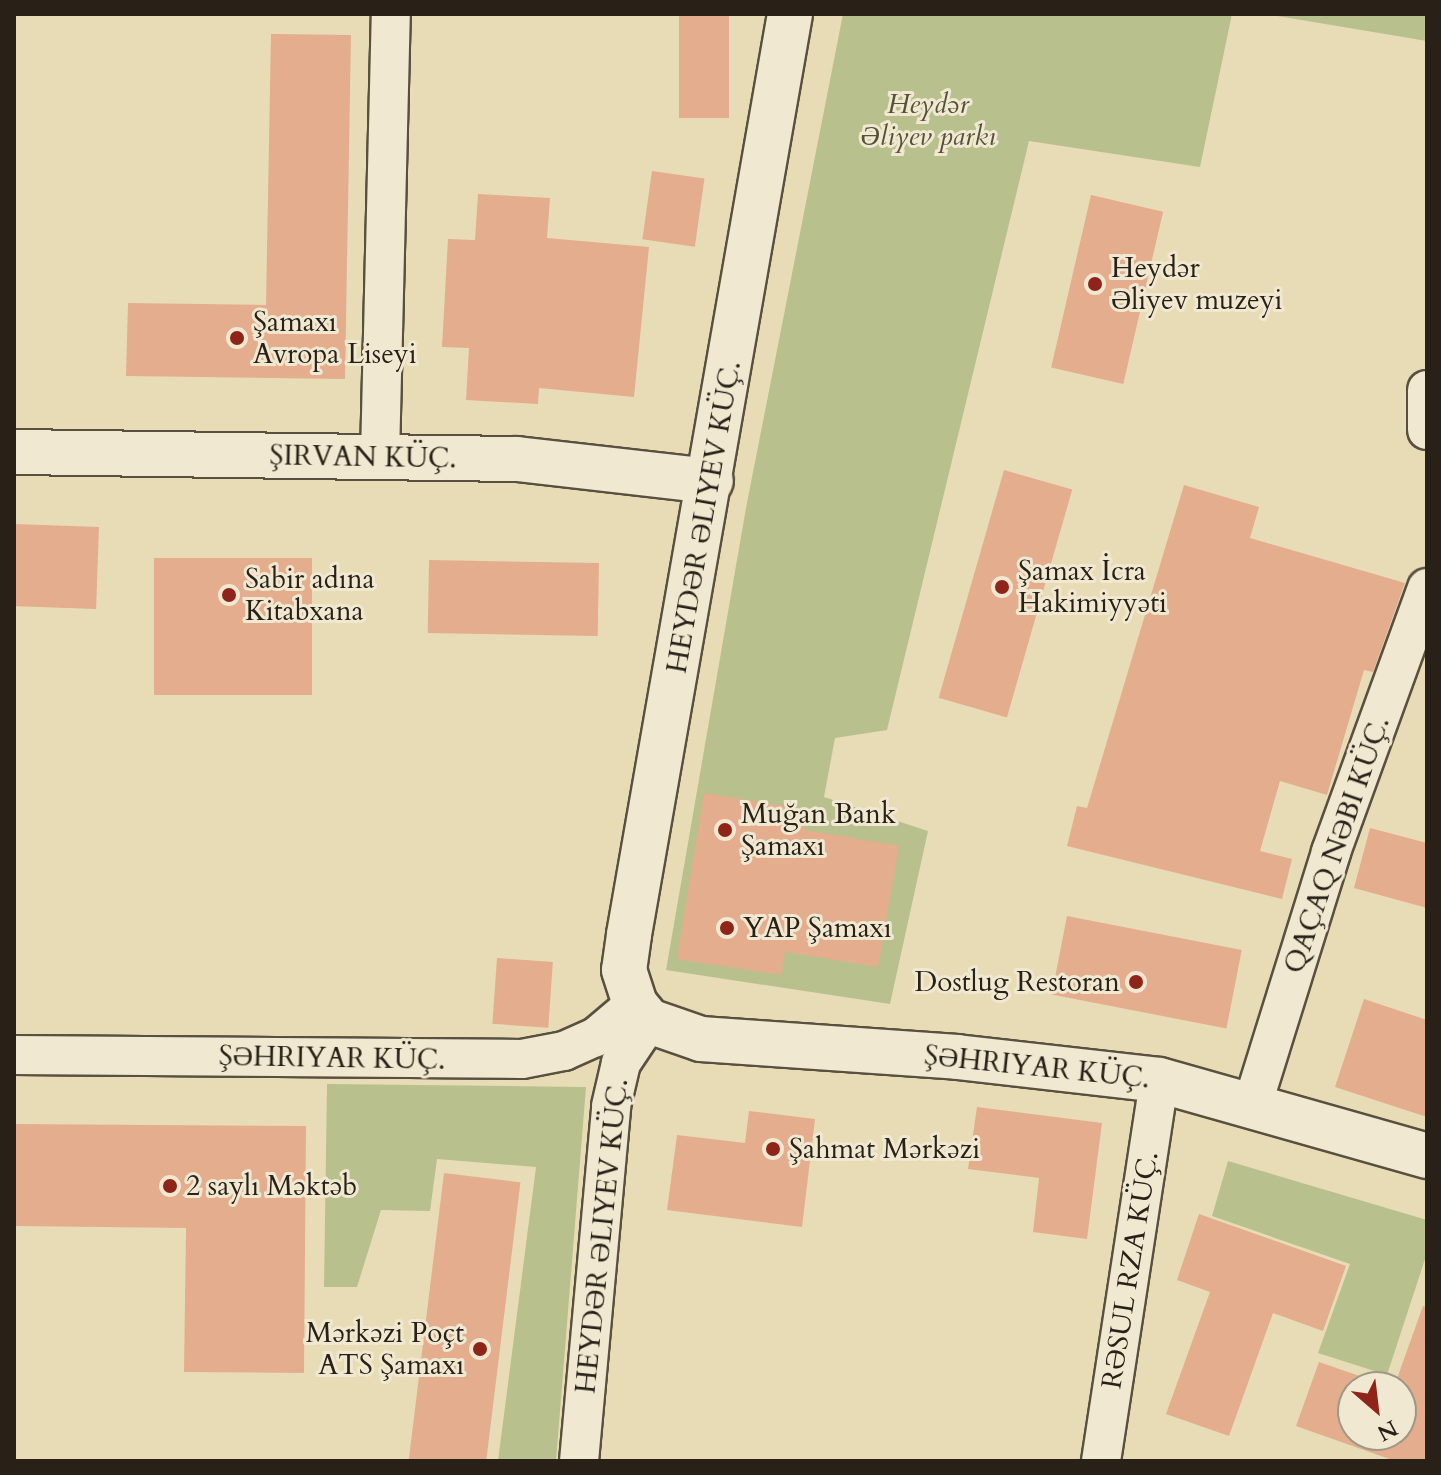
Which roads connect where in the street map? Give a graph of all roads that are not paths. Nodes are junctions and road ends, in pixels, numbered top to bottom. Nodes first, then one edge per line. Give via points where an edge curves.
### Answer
1 (391, 14) edge
2 (790, 14) edge
3 (1427, 390) edge
4 (1427, 430) edge
5 (14, 452) edge
6 (380, 456) junction
7 (711, 481) junction
8 (1427, 588) edge
9 (642, 1013) junction
10 (14, 1055) edge
11 (1159, 1080) junction
12 (1253, 1103) junction
13 (1427, 1156) edge
14 (579, 1461) edge
15 (1101, 1461) edge

1 - 6 street
2 - 7 street, HEYDƏR ƏLIYEV KÜÇ.
3 - 4 street
5 - 6 street, ŞIRVAN KÜÇ.
6 - 7 street, ŞIRVAN KÜÇ. via 608,466
7 - 9 street, HEYDƏR ƏLIYEV KÜÇ. via 624,970
8 - 12 street, QAÇAQ NƏBI KÜÇ. via 1331,852
9 - 10 street, ŞƏHRIYAR KÜÇ. via 564,1051 522,1059
9 - 11 street, ŞƏHRIYAR KÜÇ. via 701,1039 957,1057
9 - 14 street, HEYDƏR ƏLIYEV KÜÇ. via 613,1095
11 - 12 street, ŞƏHRIYAR KÜÇ.
11 - 15 street, RƏSUL RZA KÜÇ.
12 - 13 street, ŞƏHRIYAR KÜÇ.

